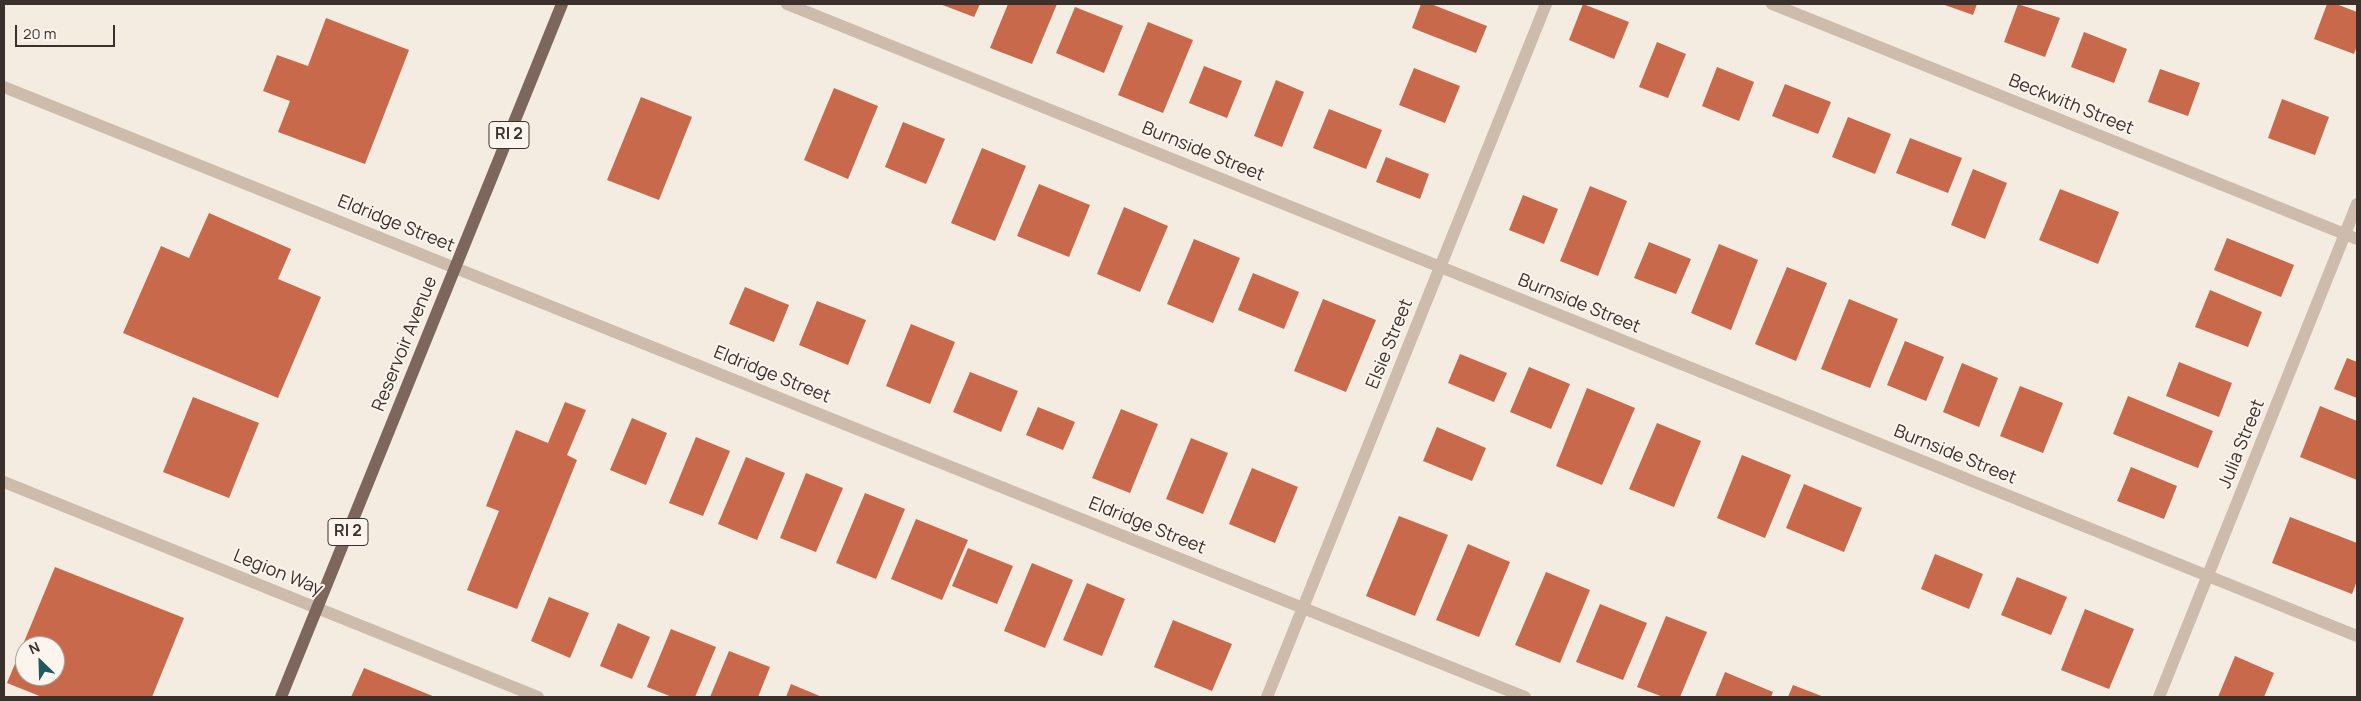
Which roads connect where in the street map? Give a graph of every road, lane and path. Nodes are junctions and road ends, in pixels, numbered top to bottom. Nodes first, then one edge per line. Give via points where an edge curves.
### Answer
1 (562, 4) edge
2 (788, 4) edge
3 (1546, 4) edge
4 (1772, 4) edge
5 (4, 87) edge
6 (2357, 204) edge
7 (2345, 234) junction
8 (2357, 239) edge
9 (1440, 266) junction
10 (455, 267) junction
11 (4, 482) edge
12 (2208, 576) junction
13 (317, 608) junction
14 (1303, 608) junction
15 (2357, 636) edge
16 (281, 697) edge
17 (538, 697) edge
18 (1267, 697) edge
19 (1526, 697) edge
20 (2159, 697) edge

1 - 10 main road, Reservoir Avenue / RI 2
2 - 9 street, Burnside Street
3 - 9 street, Elsie Street
4 - 7 street, Beckwith Street
5 - 10 street, Eldridge Street
6 - 7 street, Julia Street
7 - 8 street, Beckwith Street
7 - 12 street, Julia Street
9 - 12 street, Burnside Street
9 - 14 street, Elsie Street
10 - 13 main road, Reservoir Avenue / RI 2
10 - 14 street, Eldridge Street
11 - 13 street, Legion Way
12 - 15 street, Burnside Street
12 - 20 street, Julia Street
13 - 16 main road, Reservoir Avenue / RI 2
13 - 17 street, Legion Way
14 - 18 street, Elsie Street
14 - 19 street, Eldridge Street

